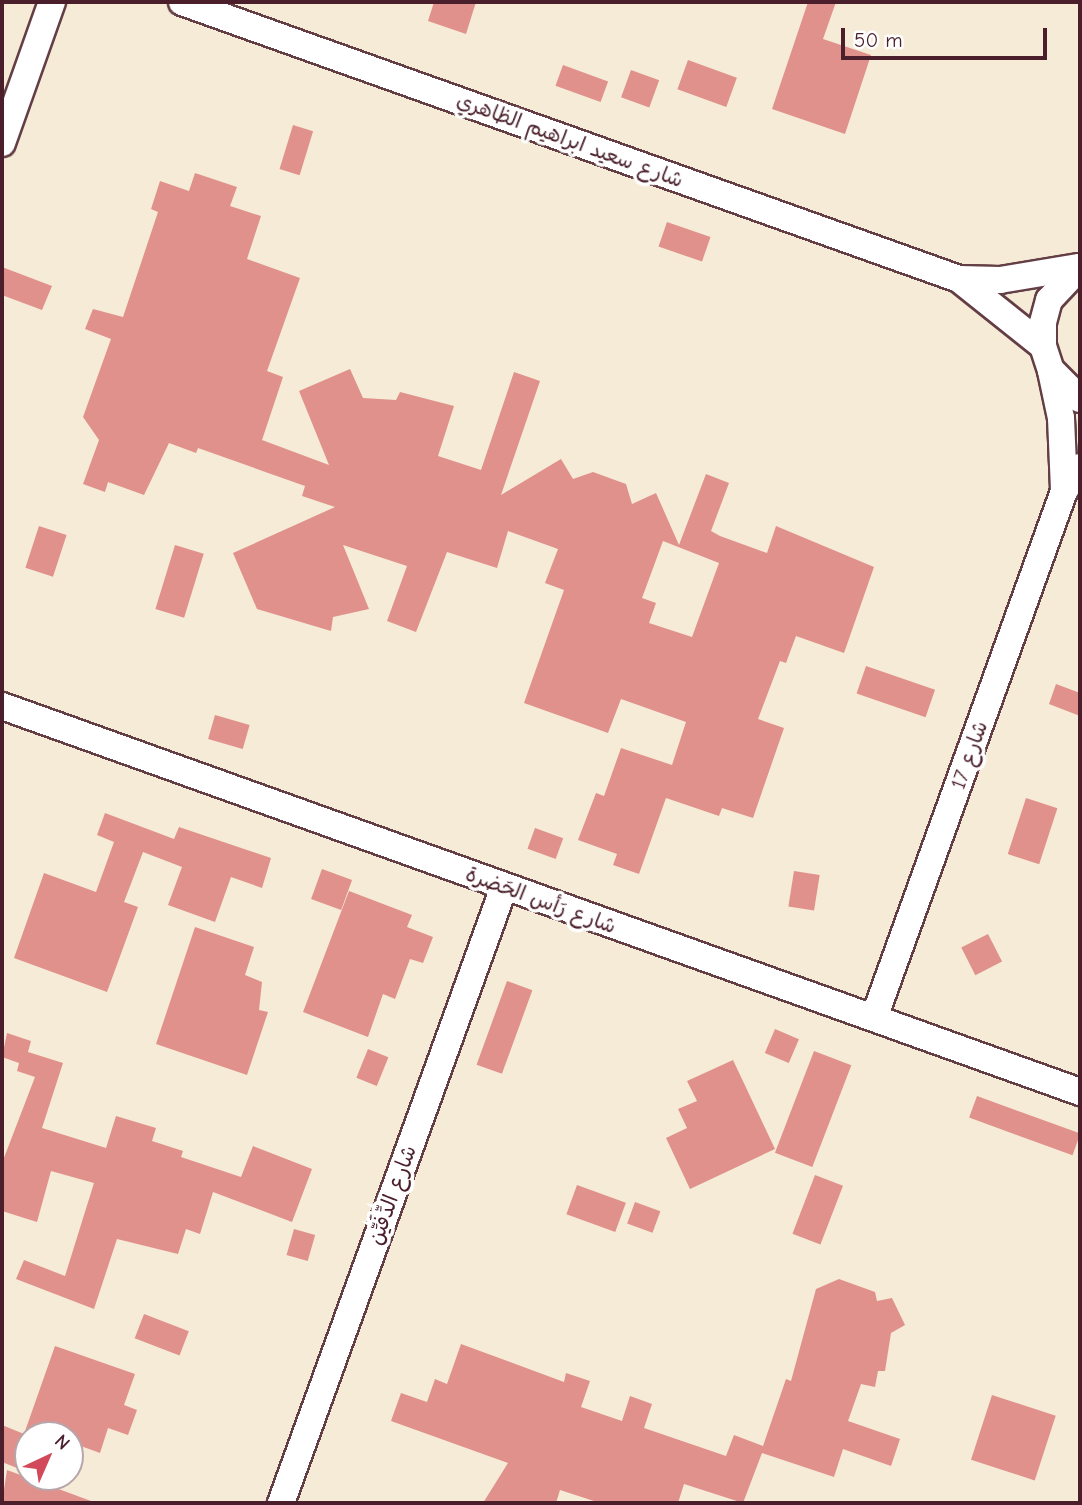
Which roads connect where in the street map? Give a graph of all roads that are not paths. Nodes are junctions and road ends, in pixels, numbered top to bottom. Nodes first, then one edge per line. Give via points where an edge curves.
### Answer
1 (52, 2) edge
2 (182, 2) edge
3 (2, 143) edge
4 (1080, 267) edge
5 (959, 279) junction
6 (1047, 358) junction
7 (1080, 398) edge
8 (1080, 467) edge
9 (1064, 491) junction
10 (2, 706) edge
11 (504, 887) junction
12 (874, 1018) junction
13 (1080, 1093) edge
14 (281, 1503) edge

1 - 3 street
2 - 5 street, شارع سعيد ابراهيم الظاهري
4 - 5 street, شارع سعيد ابراهيم الظاهري via 1000,281
4 - 6 street, شارع 17 via 1049,300 1043,323
5 - 6 street, شارع سعيد ابراهيم الظاهري
6 - 7 street, شارع سعيد ابراهيم الظاهري
6 - 9 street, شارع 17 via 1061,418
8 - 9 street, شارع 17
9 - 12 street, شارع 17
10 - 11 street, شارع رَأس الحَضرة
11 - 12 street, شارع رَأس الحَضرة
11 - 14 street, شارع الدِّفَيِّن
12 - 13 street, شارع رَأس الحَضرة

